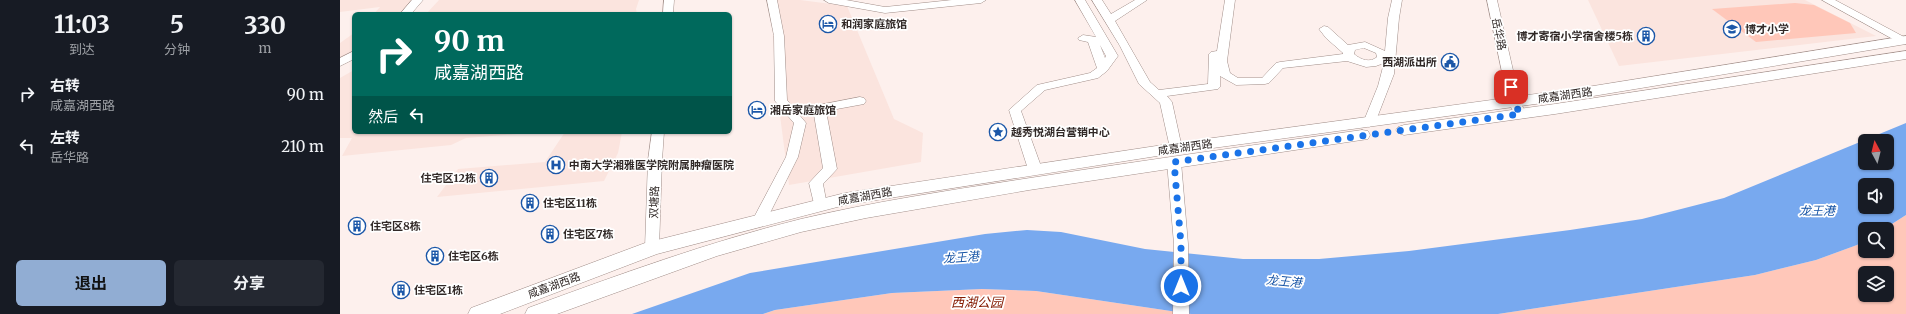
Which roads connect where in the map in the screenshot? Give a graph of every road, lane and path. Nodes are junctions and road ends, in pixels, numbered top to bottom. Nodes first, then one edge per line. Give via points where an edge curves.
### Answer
1 (418, 0) edge
2 (669, 0) edge
3 (772, 0) edge
4 (829, 0) edge
5 (981, 0) edge
6 (1080, 0) edge
7 (1098, 0) edge
8 (1142, 0) edge
9 (1222, 0) edge
10 (1230, 0) edge
11 (1397, 0) edge
12 (1492, 0) edge
13 (1827, 0) edge
14 (407, 12) edge
15 (668, 12) edge
16 (1109, 20) junction
17 (1324, 29) dead end
18 (1083, 38) dead end
19 (1905, 45) edge
20 (352, 55) edge
21 (340, 63) edge
22 (1103, 69) junction
23 (1157, 94) junction
24 (860, 101) dead end
25 (1517, 108) junction
26 (1369, 123) junction
27 (658, 134) edge
28 (1175, 155) junction
29 (1035, 169) junction
30 (820, 205) junction
31 (759, 221) junction
32 (652, 248) junction
33 (478, 314) edge
34 (535, 314) edge
35 (1181, 314) edge

1 - 14 street
2 - 15 street
3 - 31 street via 778,36 781,101 800,123 792,157
4 - 5 street via 880,6 885,10
6 - 22 street via 1112,56
7 - 16 street
8 - 16 street
9 - 23 street via 1214,87
10 - 17 street via 1221,61 1225,75 1236,82 1265,81 1280,65 1349,54
11 - 26 street via 1388,74
12 - 25 street, 岳华路
13 - 19 street
16 - 23 street via 1145,84
18 - 22 street via 1093,40
19 - 25 main road, 咸嘉湖西路
20 - 21 street
22 - 29 street via 1094,76 1041,87 1015,110
23 - 28 street via 1166,102
24 - 30 street via 819,109 830,169 816,183
25 - 26 main road, 咸嘉湖西路
25 - 28 main road, 咸嘉湖西路
26 - 28 main road, 咸嘉湖西路
27 - 32 street, 双塘路
28 - 29 main road, 咸嘉湖西路
28 - 34 main road, 咸嘉湖西路 via 838,217 769,234 697,256
28 - 35 street via 1181,244
29 - 30 main road, 咸嘉湖西路 via 845,198
30 - 31 main road, 咸嘉湖西路
31 - 32 main road, 咸嘉湖西路
32 - 33 main road, 咸嘉湖西路

